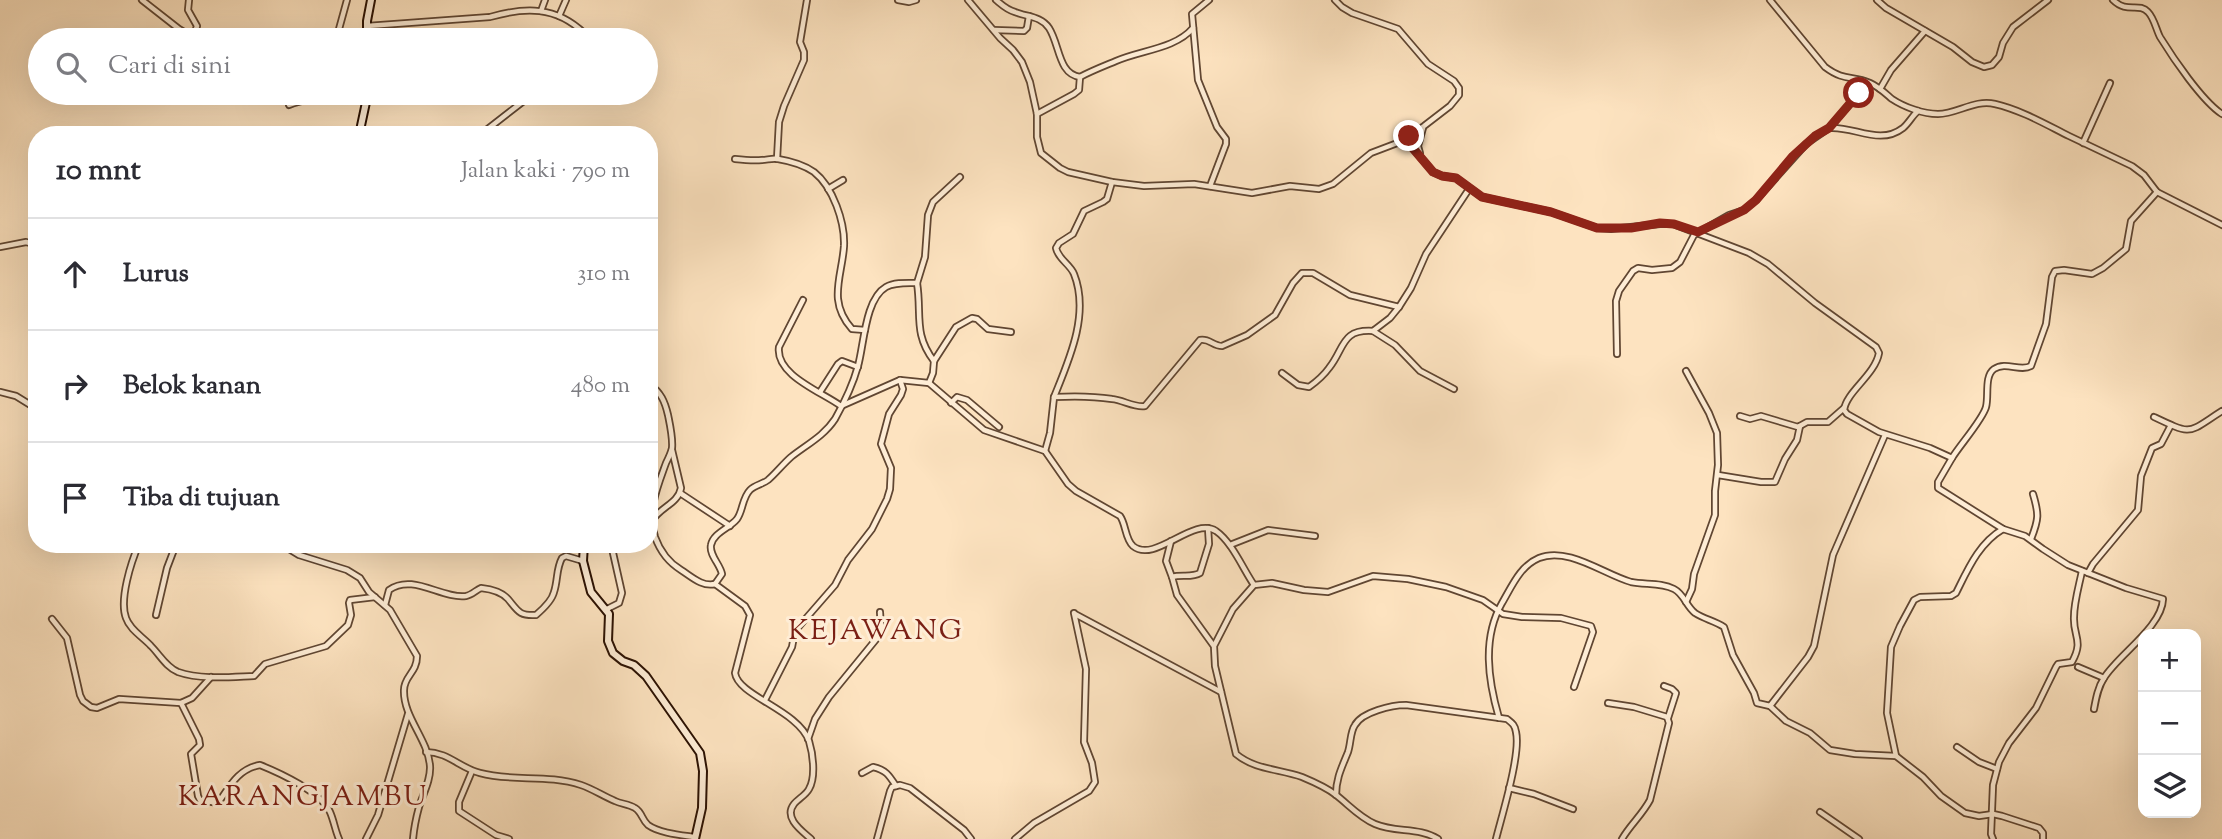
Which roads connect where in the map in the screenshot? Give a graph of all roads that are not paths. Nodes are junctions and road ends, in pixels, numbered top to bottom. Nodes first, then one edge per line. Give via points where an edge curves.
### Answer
1 (142, 0) edge
2 (189, 0) edge
3 (347, 0) edge
4 (371, 0) edge
5 (545, 0) edge
6 (566, 0) edge
7 (807, 0) edge
8 (898, 0) edge
9 (916, 0) edge
10 (968, 0) edge
11 (996, 0) edge
12 (1209, 0) edge
13 (1335, 0) edge
14 (1770, 0) edge
15 (1878, 0) edge
16 (2048, 0) edge
17 (2113, 0) edge
18 (541, 11) junction
19 (559, 16) junction
20 (1029, 16) junction
21 (1194, 27) junction
22 (179, 28) edge
23 (197, 28) edge
24 (339, 28) edge
25 (366, 28) edge
26 (376, 28) edge
27 (578, 28) edge
28 (994, 30) junction
29 (1925, 31) junction
30 (1080, 77) junction
31 (1866, 82) junction
32 (2110, 83) dead end
33 (1880, 89) junction
34 (365, 105) edge
35 (519, 105) edge
36 (1918, 111) junction
37 (1037, 114) junction
38 (2222, 114) edge
39 (361, 126) edge
40 (492, 126) edge
41 (1424, 126) junction
42 (1829, 128) junction
43 (1400, 142) junction
44 (2084, 143) junction
45 (734, 159) dead end
46 (777, 159) junction
47 (1423, 160) junction
48 (960, 177) dead end
49 (843, 180) dead end
50 (1112, 182) junction
51 (1210, 186) junction
52 (828, 189) junction
53 (1469, 189) junction
54 (2157, 192) junction
55 (2222, 225) edge
56 (1698, 232) junction
57 (28, 243) edge
58 (0, 247) edge
59 (917, 283) junction
60 (803, 300) dead end
61 (1399, 307) junction
62 (864, 330) junction
63 (1373, 331) junction
64 (1011, 332) dead end
65 (1617, 354) dead end
66 (934, 361) junction
67 (858, 368) junction
68 (1686, 371) dead end
69 (1282, 373) dead end
70 (900, 380) junction
71 (929, 383) junction
72 (1454, 389) dead end
73 (658, 391) edge
74 (0, 392) edge
75 (820, 392) junction
76 (1054, 397) junction
77 (28, 403) edge
78 (951, 403) junction
79 (841, 406) junction
80 (1844, 408) junction
81 (2222, 411) edge
82 (1740, 416) dead end
83 (2154, 417) dead end
84 (2171, 425) junction
85 (1800, 426) junction
86 (999, 427) dead end
87 (1885, 435) junction
88 (672, 448) junction
89 (1045, 452) junction
90 (1952, 458) junction
91 (1718, 475) junction
92 (658, 489) edge
93 (680, 493) junction
94 (2033, 494) dead end
95 (658, 512) edge
96 (730, 526) junction
97 (1208, 528) junction
98 (2003, 528) junction
99 (1315, 536) dead end
100 (2031, 539) junction
101 (1171, 541) junction
102 (658, 545) edge
103 (1230, 545) junction
104 (135, 553) edge
105 (174, 553) edge
106 (296, 553) edge
107 (583, 553) edge
108 (613, 553) edge
109 (583, 561) junction
110 (2085, 572) junction
111 (1172, 577) junction
112 (715, 584) junction
113 (1254, 585) junction
114 (375, 597) junction
115 (1686, 603) junction
116 (385, 605) junction
117 (607, 609) junction
118 (1497, 611) junction
119 (880, 612) dead end
120 (156, 615) dead end
121 (52, 619) dead end
122 (1214, 646) junction
123 (2078, 667) dead end
124 (211, 677) junction
125 (2104, 678) junction
126 (1664, 686) dead end
127 (1574, 687) dead end
128 (1223, 693) junction
129 (765, 700) junction
130 (181, 703) junction
131 (1608, 704) dead end
132 (1770, 706) junction
133 (2094, 709) dead end
134 (409, 713) junction
135 (1499, 718) junction
136 (1668, 718) junction
137 (808, 739) junction
138 (1957, 747) dead end
139 (426, 752) junction
140 (1896, 756) junction
141 (1997, 769) junction
142 (472, 771) junction
143 (862, 773) dead end
144 (896, 786) junction
145 (1509, 788) junction
146 (1336, 795) junction
147 (1573, 809) dead end
148 (1820, 812) dead end
149 (1993, 814) junction
150 (495, 837) edge
151 (695, 838) edge
152 (340, 839) edge
153 (366, 839) edge
154 (413, 839) edge
155 (509, 839) edge
156 (811, 839) edge
157 (877, 839) edge
158 (971, 839) edge
159 (1015, 839) edge
160 (1438, 839) edge
161 (1496, 839) edge
162 (1622, 839) edge
163 (1859, 839) edge
164 (1993, 839) edge
165 (2043, 839) edge

1 - 22 street
2 - 23 street via 188,10
3 - 24 street
4 - 25 street
5 - 18 street
6 - 19 street
7 - 46 street via 800,42 804,60 779,122
8 - 9 street
10 - 28 street
11 - 20 street
12 - 21 street via 1192,14
13 - 41 street via 1352,13 1398,29 1429,64 1459,88 1450,106
14 - 31 street via 1825,68 1843,78
15 - 29 street
16 - 29 street via 2013,27 1992,65 1979,65
17 - 38 street via 2122,7 2148,12 2191,80
18 - 19 street
18 - 26 street
19 - 27 street
20 - 28 street via 1024,31
20 - 30 street via 1047,26 1065,70
21 - 30 street via 1171,43
21 - 51 street via 1198,80 1226,139
28 - 37 street via 1021,62
29 - 33 street
30 - 37 street via 1074,94
31 - 33 street
31 - 42 street
32 - 44 street
33 - 36 street
34 - 39 street
35 - 40 street
36 - 42 street via 1906,126 1891,134
36 - 44 street via 1945,114 1992,103
37 - 50 street via 1041,153 1068,172
41 - 43 street
41 - 47 street via 1418,146
42 - 56 street via 1806,144 1744,210
43 - 47 street via 1411,146
43 - 51 street via 1371,153 1328,187 1290,186 1252,193
44 - 54 street via 2139,170
45 - 46 street
46 - 52 street via 813,171
47 - 53 street via 1433,172 1456,178
48 - 59 street via 933,202
49 - 52 street
50 - 51 street
50 - 76 street via 1107,198 1084,211 1073,234 1056,248 1074,272 1080,306 1074,346
52 - 62 street via 844,243 837,283 839,304 852,329
53 - 56 street via 1482,197 1597,228 1660,223
53 - 61 street via 1426,254
54 - 55 street
54 - 90 street via 2131,221 2123,253 2092,274 2055,271 2046,324 2031,366 1997,367 1990,373 1986,409
56 - 65 street via 1672,268 1638,268 1626,279 1616,301
56 - 80 street via 1768,264 1879,349 1876,364
57 - 58 street
59 - 62 street via 895,284 879,292
59 - 66 street via 921,339
60 - 75 street via 778,355 791,374
61 - 63 street
61 - 76 street via 1350,295 1313,273 1302,273 1275,316 1222,346 1200,340 1145,406 1116,399
62 - 67 street
63 - 69 street via 1346,338 1330,367 1309,387
63 - 72 street via 1395,345 1420,371
64 - 66 street via 988,329 972,318 956,327
66 - 71 street
67 - 75 street via 838,364
67 - 79 street
68 - 91 street via 1717,433
70 - 71 street
70 - 79 street
70 - 129 street via 903,389 889,414 881,444 891,468 887,499 835,585 795,631 792,647
71 - 78 street
73 - 88 street via 666,405
74 - 77 street
75 - 79 street
76 - 89 street
78 - 86 street via 962,398
78 - 89 street via 984,430
79 - 96 street via 828,428 750,490
80 - 85 street via 1828,422
80 - 87 street
81 - 84 street via 2195,430
82 - 85 street
83 - 84 street
84 - 110 street via 2161,444 2152,448 2142,471 2138,510
85 - 91 street via 1775,482
87 - 90 street
87 - 132 street via 1833,555 1812,651
88 - 92 street
88 - 93 street
89 - 101 street via 1076,491 1120,516 1133,545 1147,549
90 - 98 street via 1938,488
91 - 115 street via 1715,515
93 - 95 street
93 - 96 street
94 - 100 street via 2039,514
96 - 112 street via 711,544 722,574
97 - 101 street
97 - 103 street
97 - 111 street via 1209,544 1200,573
98 - 100 street
98 - 140 street via 1980,548 1956,593 1914,600 1900,626 1891,647 1887,713
99 - 103 street via 1268,530
100 - 110 street
101 - 111 street via 1166,561
102 - 112 street via 672,564 698,581
103 - 113 street
104 - 124 street via 125,593 126,619 132,629 170,668
105 - 120 street
106 - 114 street via 354,574
107 - 109 street
108 - 117 street via 622,593 619,603
109 - 116 street via 562,558 555,591 537,615 523,614 501,594 481,588 464,596 416,584 397,586 389,590
109 - 117 street via 592,592
110 - 125 street via 2163,600 2149,627
110 - 141 street via 2074,611 2079,643 2074,658 2058,664
111 - 122 street via 1177,595
112 - 129 street via 750,611 735,673 742,687
113 - 118 street via 1328,592 1373,576 1408,579 1483,600
113 - 122 street via 1233,609
114 - 116 street
114 - 124 street via 350,600 348,625 320,649 265,664 254,676
115 - 118 street via 1681,594 1666,586 1627,581 1569,558 1548,556 1524,569
115 - 132 street via 1724,627 1757,703
116 - 134 street via 417,656 415,670 404,684
117 - 151 street via 613,653 646,676 701,753 702,808
118 - 127 street via 1591,626 1592,638
118 - 135 street via 1489,640
119 - 137 street via 878,637 829,697
121 - 130 street via 67,638 80,695 91,707 119,698
122 - 128 street
123 - 125 street
124 - 130 street
125 - 133 street
126 - 136 street via 1676,693
128 - 146 street via 1236,754 1254,764 1301,776
128 - 159 street via 1074,613 1086,669 1084,742 1095,782
129 - 137 street via 788,716
130 - 152 street via 199,739 200,745 191,754 200,800 218,803 237,776 260,765 324,802
131 - 136 street
132 - 140 street via 1830,750
134 - 139 street
134 - 153 street via 378,816
135 - 145 street via 1516,729
135 - 146 street via 1406,705 1378,710 1353,727
136 - 162 street via 1650,800
137 - 156 street via 812,781 790,811 792,820
138 - 141 street
139 - 142 street via 441,753
139 - 154 street via 430,772
140 - 149 street via 1965,813
141 - 149 street
142 - 150 street via 458,811
142 - 151 street via 579,784 632,806 648,825
143 - 144 street via 873,767 883,769
144 - 157 street via 890,791
144 - 158 street via 910,789
145 - 147 street
145 - 161 street
146 - 160 street via 1376,824 1422,831
148 - 163 street
149 - 164 street
149 - 165 street via 2039,828
150 - 155 street

